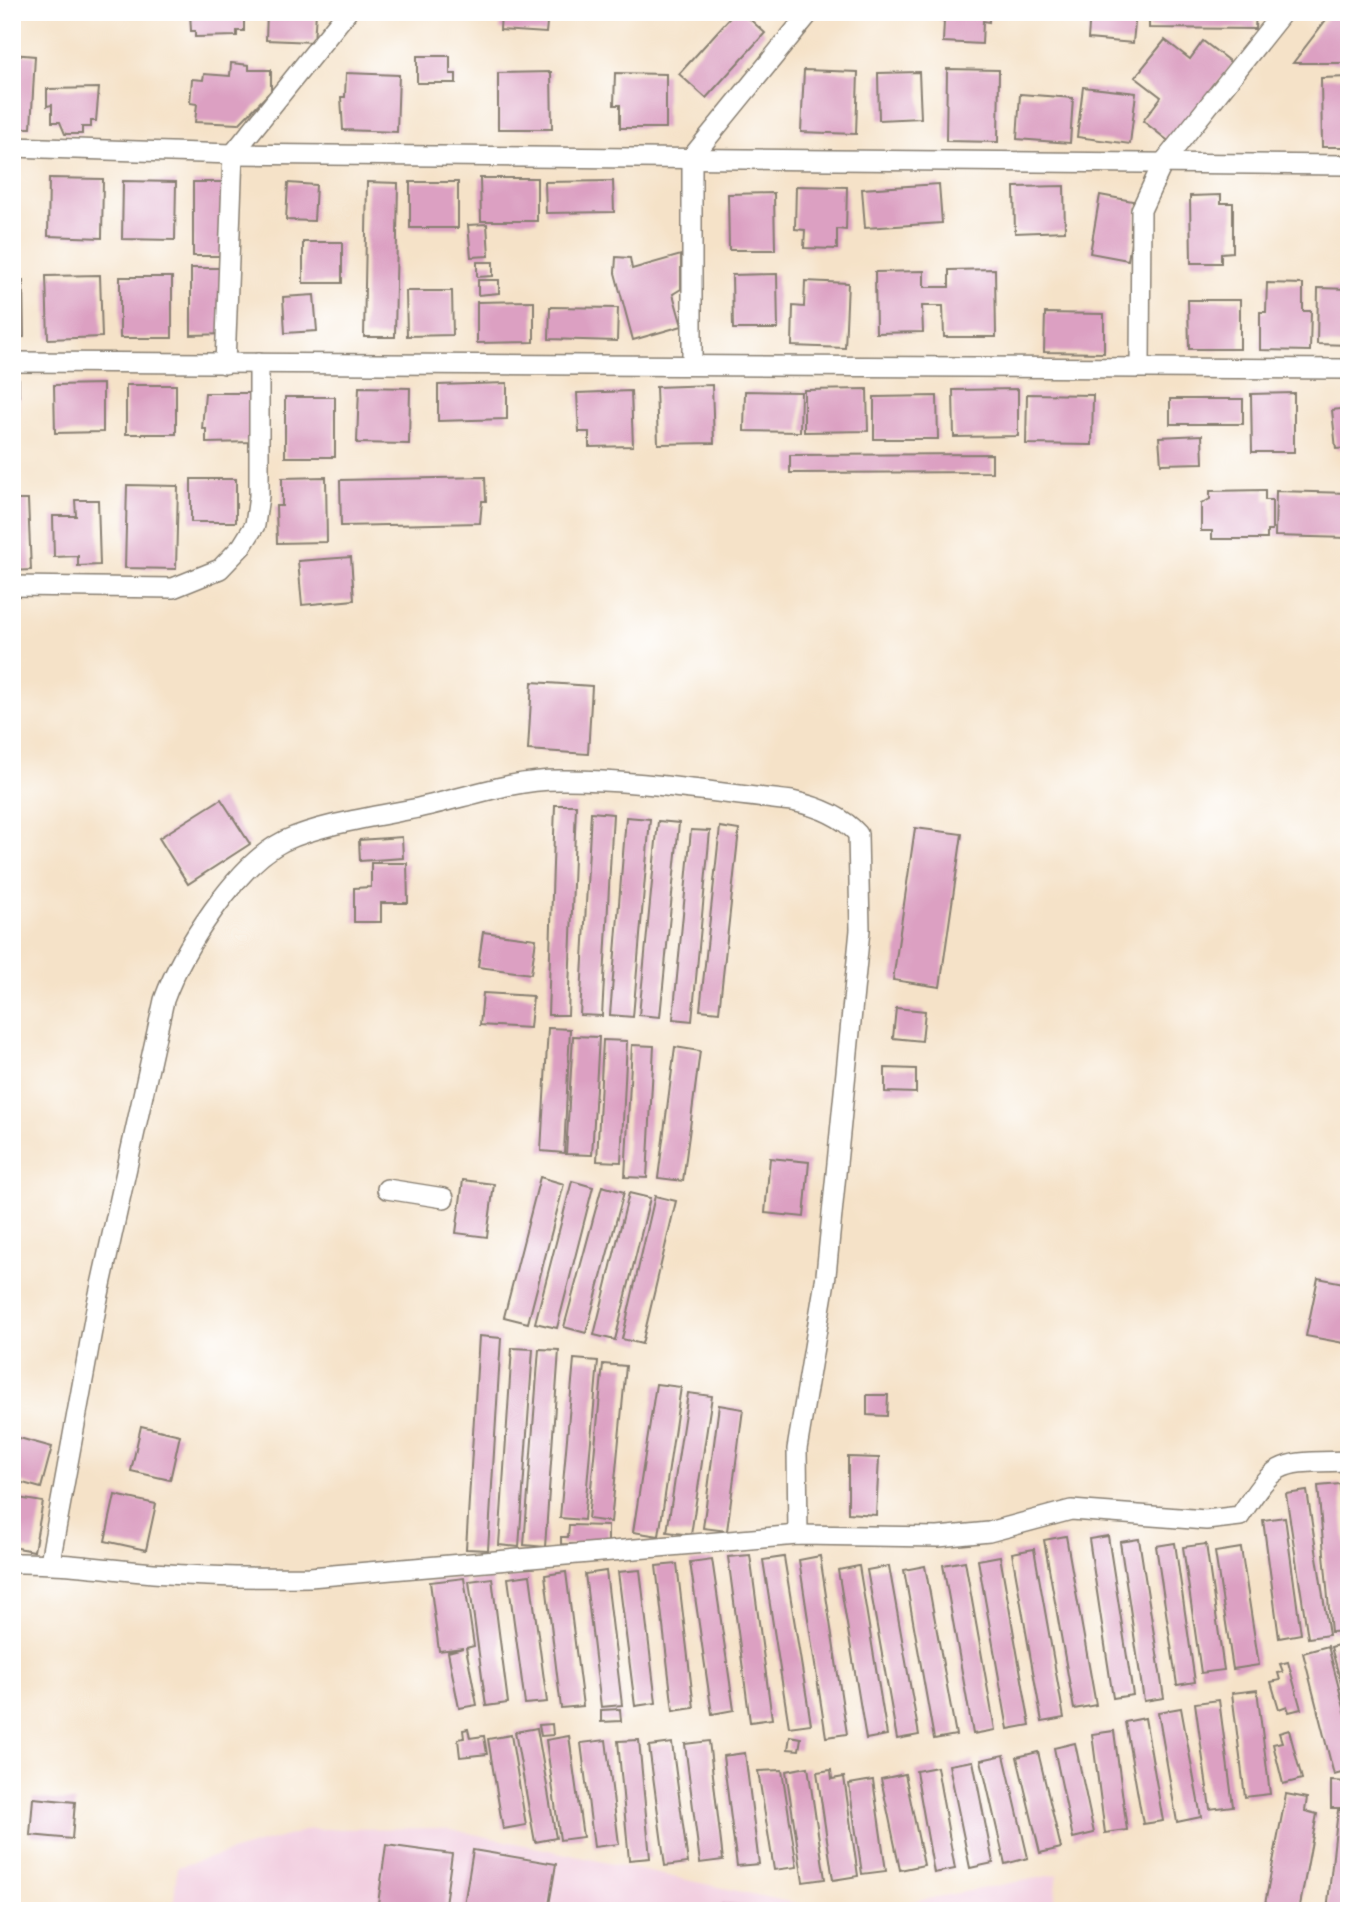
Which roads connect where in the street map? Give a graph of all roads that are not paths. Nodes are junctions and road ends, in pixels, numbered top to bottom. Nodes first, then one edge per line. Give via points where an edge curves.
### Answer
1 (346, 12) edge
2 (810, 12) edge
3 (1283, 12) edge
4 (12, 147) edge
5 (233, 154) junction
6 (692, 157) junction
7 (1163, 163) junction
8 (1349, 165) edge
9 (12, 362) edge
10 (259, 363) junction
11 (225, 364) junction
12 (692, 365) junction
13 (1140, 367) junction
14 (1349, 369) edge
15 (12, 586) edge
16 (387, 1189) dead end
17 (444, 1198) dead end
18 (1349, 1461) edge
19 (798, 1535) junction
20 (50, 1562) junction
21 (12, 1563) edge

1 - 5 street
2 - 6 street
3 - 7 street
4 - 5 street
5 - 6 street
5 - 11 street
6 - 7 street
6 - 12 street
7 - 8 street
7 - 13 street via 1141,210
9 - 11 street
10 - 11 street
10 - 12 street
10 - 15 street via 255,525 220,569 173,588
12 - 13 street
13 - 14 street
16 - 17 street
18 - 19 street via 1279,1467 1264,1478 1240,1516 1206,1520 1071,1510 989,1532 951,1536
19 - 20 street via 310,1577 185,1575
19 - 20 street via 797,1449 825,1275 860,930 858,834 817,807 792,801 558,780 492,787 283,842 242,875 217,903 175,970 164,1000 97,1303
20 - 21 street

